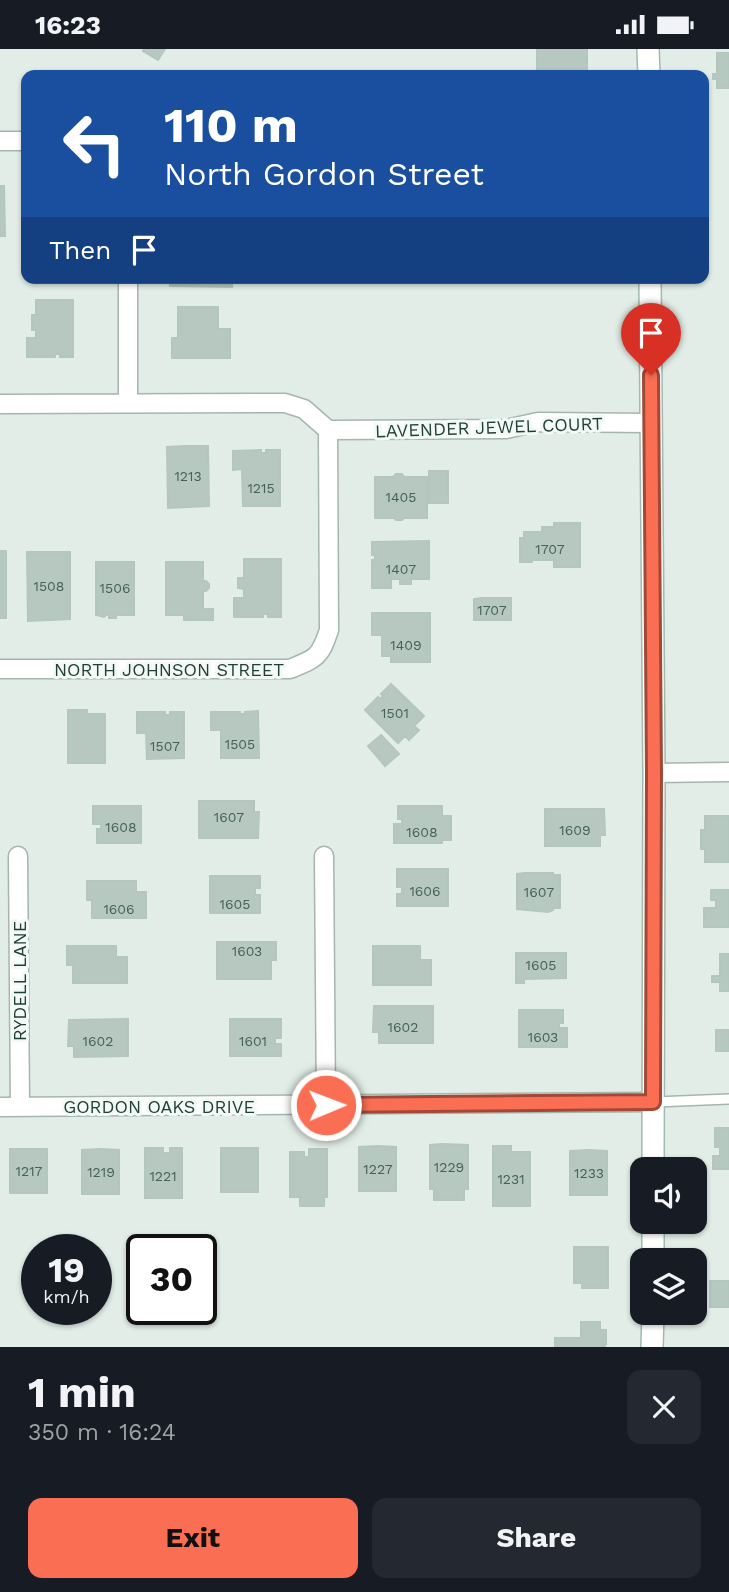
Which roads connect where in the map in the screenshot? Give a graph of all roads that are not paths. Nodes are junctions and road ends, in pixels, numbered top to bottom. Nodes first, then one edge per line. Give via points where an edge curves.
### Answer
1 (648, 49) edge
2 (649, 70) edge
3 (0, 141) edge
4 (21, 141) edge
5 (128, 284) edge
6 (650, 284) edge
7 (128, 403) junction
8 (0, 404) edge
9 (651, 423) junction
10 (328, 431) junction
11 (0, 669) edge
12 (729, 772) edge
13 (654, 773) junction
14 (19, 856) dead end
15 (324, 856) dead end
16 (729, 1099) edge
17 (653, 1102) junction
18 (326, 1105) junction
19 (0, 1107) edge
20 (20, 1107) junction
21 (653, 1157) edge
22 (653, 1325) edge
23 (652, 1347) edge

1 - 2 street
3 - 4 street
5 - 7 street
6 - 9 street
7 - 8 street
7 - 10 street via 285,403 304,409
9 - 10 street, LAVENDER JEWEL COURT via 538,422 506,429
9 - 13 street
10 - 11 street, NORTH JOHNSON STREET via 329,630 322,651 309,661 290,669
12 - 13 street
13 - 17 street
14 - 20 street, RYDELL LANE
15 - 18 street
16 - 17 lane
17 - 18 street, GORDON OAKS DRIVE
17 - 21 street
18 - 20 street, GORDON OAKS DRIVE
19 - 20 street, GORDON OAKS DRIVE
22 - 23 street

